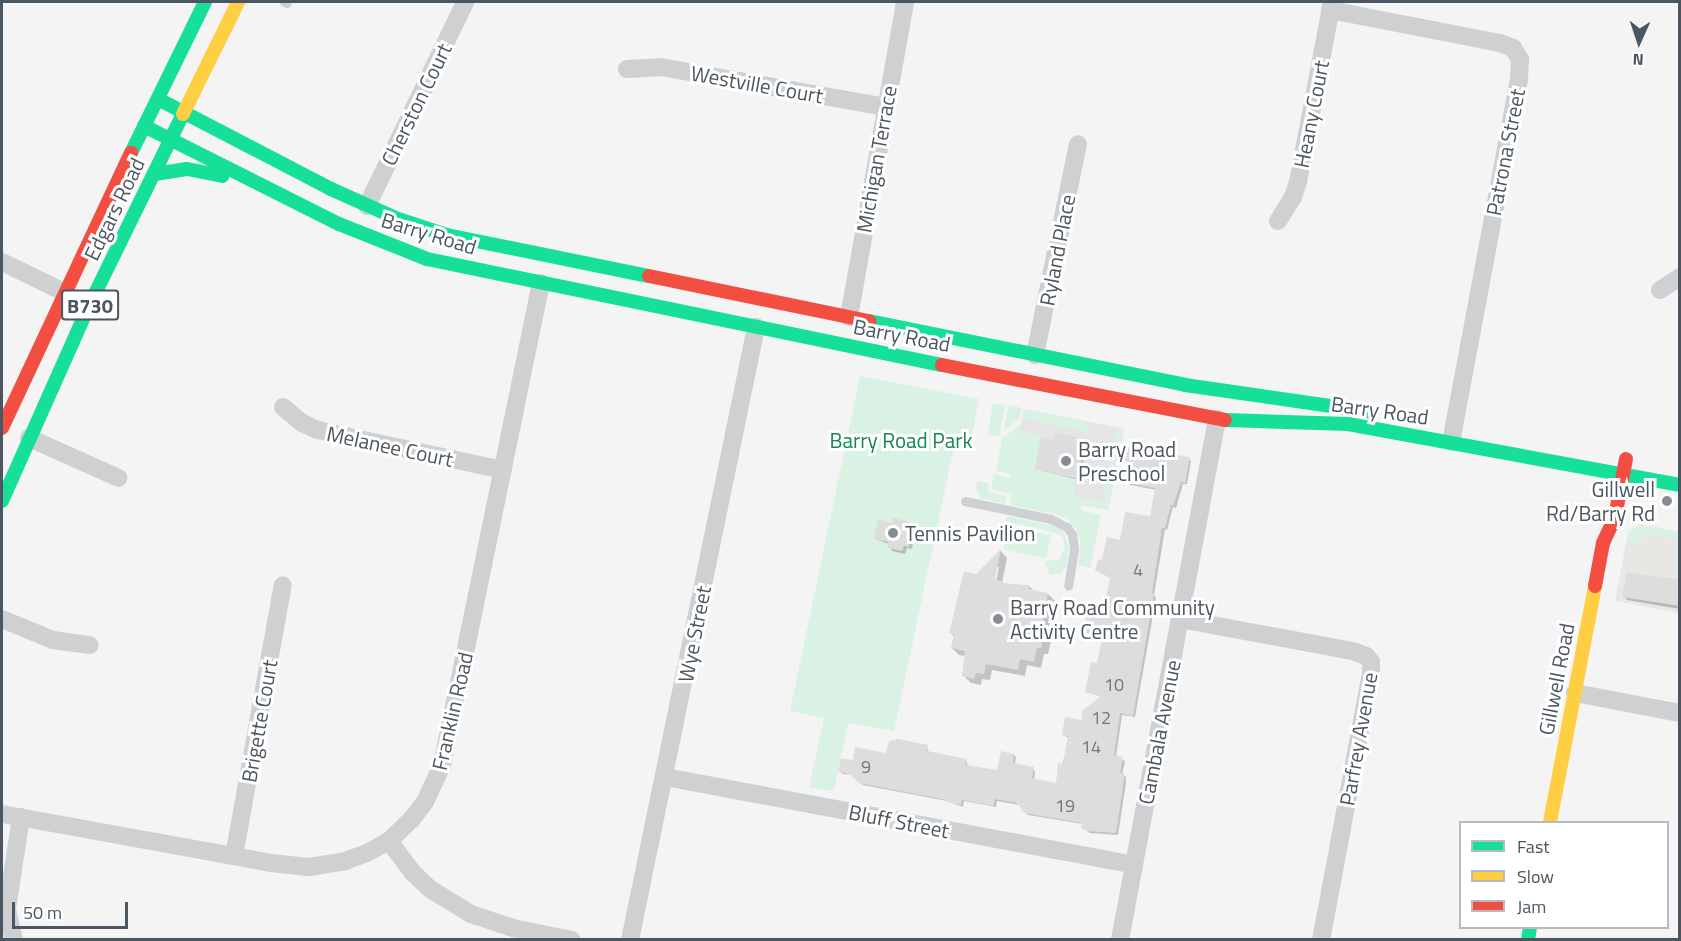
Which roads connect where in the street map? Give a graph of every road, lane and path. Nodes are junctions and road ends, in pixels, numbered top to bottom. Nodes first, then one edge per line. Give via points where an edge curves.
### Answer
1 (205, 2) edge
2 (238, 2) edge
3 (465, 2) edge
4 (905, 2) edge
5 (1331, 6) edge
6 (627, 69) dead end
7 (158, 99) junction
8 (886, 107) junction
9 (184, 112) junction
10 (144, 126) junction
11 (171, 140) junction
12 (1078, 144) dead end
13 (155, 174) junction
14 (255, 182) junction
15 (367, 206) junction
16 (1278, 221) dead end
17 (547, 255) junction
18 (2, 262) edge
19 (1680, 277) edge
20 (541, 283) junction
21 (1660, 290) dead end
22 (64, 292) junction
23 (849, 317) junction
24 (756, 327) junction
25 (1035, 355) junction
26 (1222, 392) junction
27 (283, 407) dead end
28 (1385, 414) dead end
29 (1217, 419) junction
30 (2, 428) edge
31 (1453, 431) junction
32 (29, 438) junction
33 (503, 470) junction
34 (1623, 474) junction
35 (1607, 477) junction
36 (119, 478) dead end
37 (1680, 485) edge
38 (2, 501) edge
39 (965, 501) dead end
40 (1601, 514) dead end
41 (1603, 543) junction
42 (284, 585) dead end
43 (1068, 586) dead end
44 (2, 619) edge
45 (1180, 619) junction
46 (90, 645) dead end
47 (1575, 693) junction
48 (1680, 712) edge
49 (665, 777) junction
50 (2, 814) edge
51 (21, 817) junction
52 (1550, 821) edge
53 (389, 841) junction
54 (234, 856) junction
55 (1134, 865) junction
56 (14, 939) edge
57 (572, 939) edge
58 (630, 939) edge
59 (1120, 939) edge
60 (1321, 939) edge

1 - 7 street, Edgars Road / B730
2 - 9 street, Edgars Road / B730
3 - 15 street, Cherston Court
4 - 8 street, Michigan Terrace
5 - 16 street, Heany Court via 1298,182
5 - 31 street, Patrona Street via 1500,43 1513,48 1520,59
6 - 8 street, Westville Court via 661,67
7 - 9 street, Barry Road
7 - 10 street, Edgars Road / B730
8 - 23 street, Michigan Terrace
9 - 11 street, Edgars Road / B730
9 - 15 street, Barry Road
10 - 11 street, Barry Road
10 - 22 street, Edgars Road / B730
11 - 13 street, Edgars Road / B730
11 - 14 street, Barry Road
12 - 25 street, Ryland Place
13 - 14 street via 187,169
13 - 32 street, Edgars Road / B730
14 - 20 street, Barry Road via 405,252
15 - 17 street, Barry Road via 420,228
17 - 20 street
17 - 23 street, Barry Road
18 - 22 street
19 - 21 street
20 - 24 street, Barry Road
20 - 33 street, Franklin Road
22 - 30 street, Edgars Road / B730
23 - 25 street, Barry Road
24 - 29 street, Barry Road
24 - 49 street, Wye Street
25 - 26 street, Barry Road
26 - 28 street, Barry Road
26 - 29 street
27 - 33 street, Melanee Court via 318,430
29 - 31 street, Barry Road
29 - 45 street, Cambala Avenue
31 - 35 street, Barry Road
32 - 36 street
32 - 38 street, Edgars Road / B730
33 - 53 street, Franklin Road via 442,765 426,802
34 - 35 street, Barry Road
34 - 35 street, Gillwell Road via 1632,460 1611,456
34 - 37 street, Barry Road
34 - 41 street, Gillwell Road via 1615,517
39 - 43 lane via 1051,519 1067,527 1074,549
40 - 41 street, Gillwell Road
41 - 47 street, Gillwell Road
42 - 54 street, Brigette Court
44 - 46 street via 53,640
45 - 55 street, Cambala Avenue
45 - 60 street, Parfrey Avenue via 1353,651 1371,662
47 - 48 street
47 - 52 street, Gillwell Road
49 - 55 street, Bluff Street
49 - 58 street, Wye Street
50 - 51 street, Franklin Road
51 - 54 street, Franklin Road
51 - 56 street via 7,909
53 - 54 street, Franklin Road via 345,861 309,867
53 - 57 street via 424,883 471,914 513,928
55 - 59 street, Cambala Avenue

